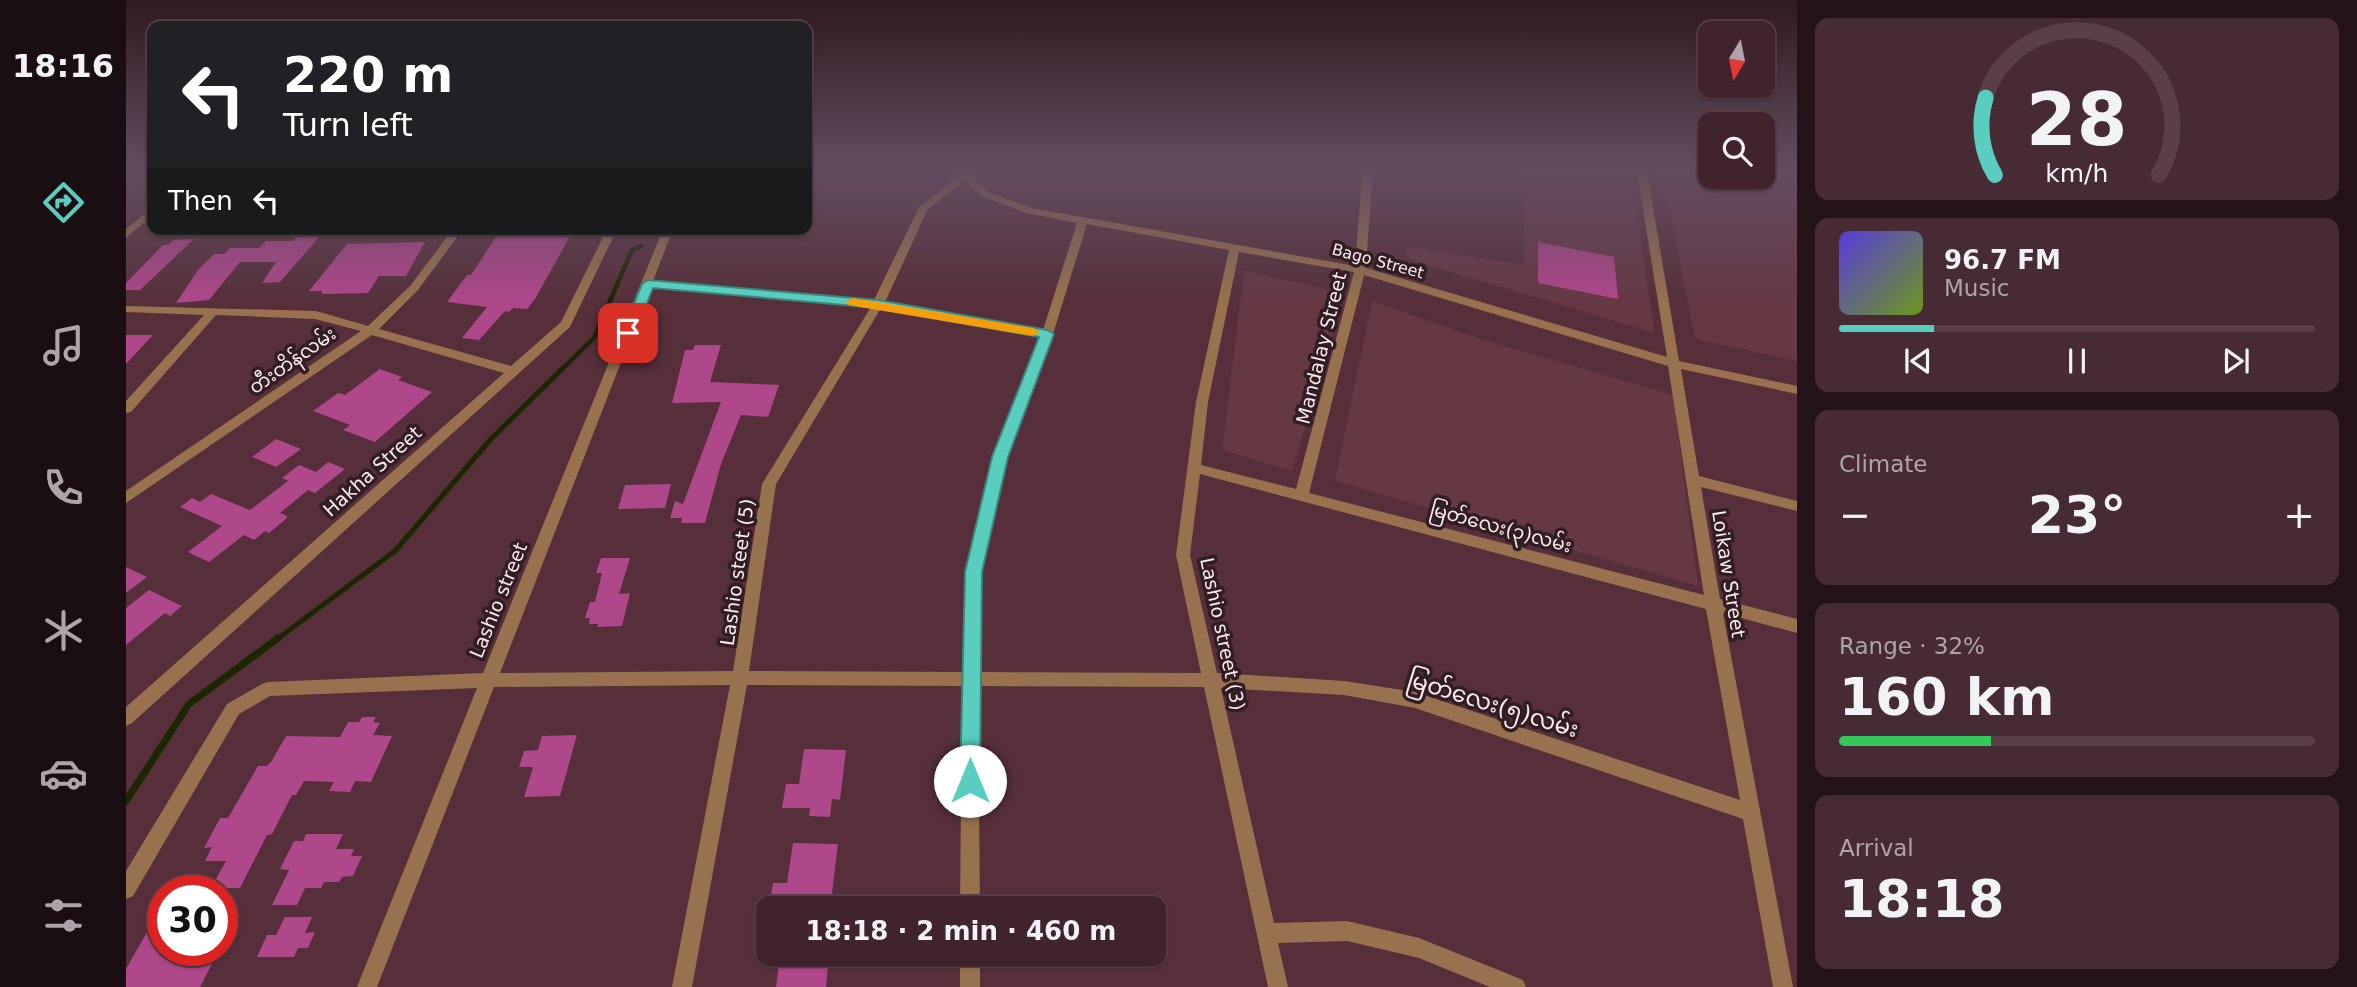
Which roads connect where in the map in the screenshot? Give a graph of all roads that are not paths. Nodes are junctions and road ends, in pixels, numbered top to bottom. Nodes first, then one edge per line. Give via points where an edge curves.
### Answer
1 (922, 212) edge
2 (1042, 212) edge
3 (1364, 212) edge
4 (1649, 212) edge
5 (147, 221) edge
6 (1083, 221) junction
7 (126, 235) edge
8 (454, 235) edge
9 (609, 235) edge
10 (666, 235) edge
11 (1235, 246) junction
12 (1360, 270) junction
13 (648, 284) junction
14 (878, 304) junction
15 (126, 309) edge
16 (213, 312) junction
17 (372, 329) junction
18 (1047, 334) junction
19 (1676, 364) junction
20 (513, 371) junction
21 (1797, 390) edge
22 (126, 409) edge
23 (1194, 468) junction
24 (1695, 480) junction
25 (1301, 496) junction
26 (126, 498) edge
27 (1797, 506) edge
28 (1713, 602) junction
29 (1797, 626) edge
30 (740, 678) junction
31 (970, 678) junction
32 (489, 680) junction
33 (1211, 680) junction
34 (126, 718) edge
35 (1752, 813) junction
36 (126, 889) edge
37 (970, 896) edge
38 (1266, 933) junction
39 (970, 966) edge
40 (367, 987) edge
41 (682, 987) edge
42 (970, 987) edge
43 (1278, 987) edge
44 (1516, 987) edge
45 (1783, 987) edge

1 - 14 street, Lashio steet (5)
2 - 6 street, Bago Street
3 - 12 street, Mandalay Street
4 - 19 street, Loikaw Street
5 - 7 street
6 - 11 street, Bago Street
6 - 18 street
8 - 17 street, တီးတိန်လမ်း via 414,288
9 - 20 street, Hakha Street via 566,324
10 - 13 street, Lashio street
11 - 12 street, Bago Street
11 - 23 street, Lashio street (3) via 1202,402
12 - 19 street, Bago Street
12 - 25 street, Mandalay Street
13 - 14 street
13 - 32 street, Lashio street
14 - 18 street
14 - 30 street, Lashio steet (5) via 769,484
15 - 16 street
16 - 17 street via 316,315
16 - 22 street
17 - 20 street
17 - 26 street, တီးတိန်လမ်း
18 - 31 street via 1000,457 973,572
19 - 21 street, Bago Street
19 - 24 street, Loikaw Street
20 - 34 street, Hakha Street
23 - 25 street, မြတ်လေး(၃)လမ်း
23 - 33 street, Lashio street (3) via 1183,555
24 - 27 street
24 - 28 street, Loikaw Street
25 - 28 street, မြတ်လေး(၃)လမ်း
28 - 29 street, မြတ်လေး(၃)လမ်း
28 - 35 street, Loikaw Street
30 - 31 street, မြတ်လေး(၅)လမ်း
30 - 32 street, မြတ်လေး(၅)လမ်း
30 - 41 street, Lashio steet (5)
31 - 33 street, မြတ်လေး(၅)လမ်း
31 - 37 street
32 - 36 street, မြတ်လေး(၅)လမ်း via 268,689 233,709
32 - 40 street, Lashio street
33 - 35 street, မြတ်လေး(၅)လမ်း via 1344,688 1415,700
33 - 38 street, Lashio street (3)
35 - 45 street, Loikaw Street
38 - 43 street, Lashio street (3)
38 - 44 street via 1348,931 1419,948
39 - 42 street

